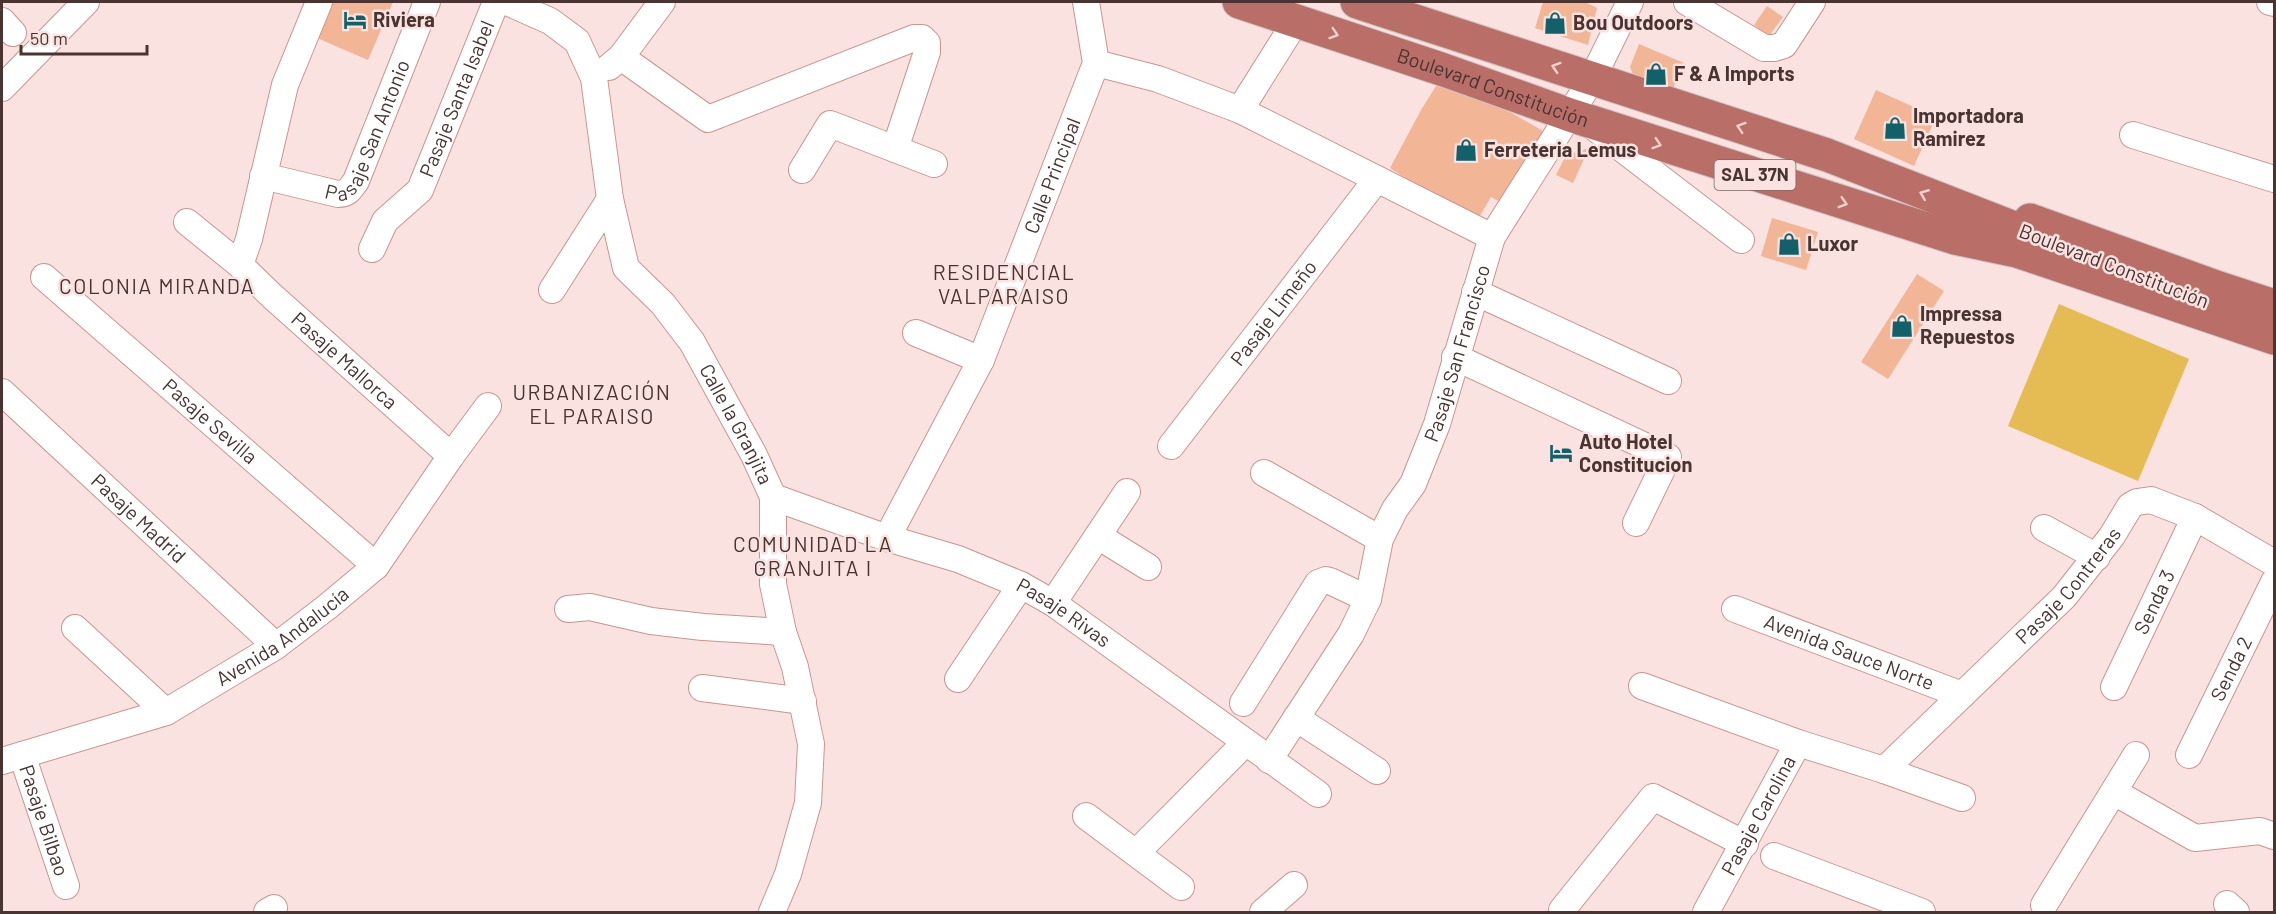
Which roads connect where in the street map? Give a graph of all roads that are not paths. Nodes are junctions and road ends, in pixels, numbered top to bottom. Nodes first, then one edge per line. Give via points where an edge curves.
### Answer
1 (86, 2) edge
2 (319, 2) edge
3 (427, 2) edge
4 (496, 2) edge
5 (507, 2) edge
6 (662, 2) edge
7 (1086, 2) edge
8 (1239, 2) edge
9 (1357, 2) edge
10 (1630, 2) edge
11 (1687, 2) edge
12 (1812, 2) edge
13 (556, 11) edge
14 (1296, 21) junction
15 (621, 57) junction
16 (1096, 63) junction
17 (594, 78) junction
18 (1592, 79) junction
19 (2, 88) edge
20 (1240, 110) junction
21 (1578, 118) junction
22 (2133, 135) dead end
23 (895, 149) junction
24 (934, 164) dead end
25 (802, 170) dead end
26 (263, 176) junction
27 (1377, 179) junction
28 (2274, 179) edge
29 (610, 199) junction
30 (1955, 206) junction
31 (187, 222) dead end
32 (1492, 237) junction
33 (1955, 238) junction
34 (1741, 240) dead end
35 (372, 249) dead end
36 (240, 265) junction
37 (44, 277) dead end
38 (552, 290) dead end
39 (1475, 292) junction
40 (2274, 306) edge
41 (2274, 324) edge
42 (916, 333) dead end
43 (2274, 338) edge
44 (2274, 353) edge
45 (1455, 357) junction
46 (981, 360) junction
47 (1668, 381) dead end
48 (2, 392) edge
49 (488, 406) dead end
50 (1171, 446) dead end
51 (451, 456) junction
52 (1264, 473) dead end
53 (1127, 492) dead end
54 (773, 497) junction
55 (2195, 517) junction
56 (1636, 523) dead end
57 (2044, 528) dead end
58 (1098, 536) junction
59 (887, 538) junction
60 (1380, 540) junction
61 (2097, 557) junction
62 (2274, 562) edge
63 (376, 566) junction
64 (1148, 567) dead end
65 (2274, 582) edge
66 (1021, 585) junction
67 (1368, 599) junction
68 (1053, 603) junction
69 (568, 609) dead end
70 (1734, 609) dead end
71 (75, 628) dead end
72 (783, 632) junction
73 (276, 646) junction
74 (958, 679) dead end
75 (1642, 686) dead end
76 (2114, 687) dead end
77 (702, 688) dead end
78 (1962, 695) junction
79 (803, 701) junction
80 (1243, 704) dead end
81 (166, 712) junction
82 (1296, 718) junction
83 (1245, 743) junction
84 (1798, 743) junction
85 (2136, 755) dead end
86 (2189, 755) dead end
87 (12, 758) edge
88 (1269, 760) junction
89 (1884, 770) junction
90 (1377, 771) dead end
91 (2114, 792) junction
92 (1318, 794) dead end
93 (1962, 798) dead end
94 (1086, 816) dead end
95 (2274, 836) edge
96 (1745, 844) junction
97 (1136, 853) junction
98 (1774, 856) dead end
99 (1294, 885) dead end
100 (66, 886) dead end
101 (1181, 887) dead end
102 (2044, 905) dead end
103 (1562, 910) dead end
104 (772, 912) edge
105 (1263, 912) edge
106 (1706, 912) edge
107 (1922, 912) edge

1 - 19 street
2 - 26 street via 285,85
3 - 26 street, Pasaje San Antonio via 350,190 338,194
4 - 35 street, Pasaje Santa Isabel via 420,190 385,221
5 - 13 street, Calle la Granjita
6 - 15 street
7 - 16 street
8 - 14 highway, Boulevard Constitución / SAL 37N
18 -> 9 highway, Boulevard Constitución / SAL 37N
10 - 18 street, Pasaje San Francisco
11 - 12 street via 1764,48 1784,45
13 - 17 street, Calle la Granjita via 577,41
14 - 20 street
14 -> 21 highway, Boulevard Constitución / SAL 37N
15 - 17 street
15 - 23 street via 708,119 922,38 927,43 927,52
16 - 20 street via 1158,79
16 - 46 street, Calle Principal
17 - 29 street, Calle la Granjita
18 - 21 street, Pasaje San Francisco
30 -> 18 highway, Boulevard Constitución / SAL 37N via 1827,155
20 - 27 street
21 - 32 street, Pasaje San Francisco
21 -> 33 highway, Boulevard Constitución / SAL 37N
21 - 34 street
22 - 28 street
23 - 24 street
23 - 25 street via 830,124
26 - 36 street
27 - 32 street
27 - 50 street, Pasaje Limeño
29 - 38 street
29 - 54 street, Calle la Granjita via 626,268 663,304 692,342
30 - 40 highway, Boulevard Constitución / SAL 37N via 2022,218
30 - 41 highway, Boulevard Constitución / SAL 37N
31 - 36 street, Pasaje Mallorca
32 - 39 street, Pasaje San Francisco
33 - 43 highway, Boulevard Constitución / SAL 37N via 2017,251
33 - 44 highway, Boulevard Constitución / SAL 37N via 2041,273
36 - 51 street, Pasaje Mallorca
37 - 63 street, Pasaje Sevilla
39 - 45 street, Pasaje San Francisco
39 - 47 street
42 - 46 street
45 - 56 street via 1668,457
45 - 60 street, Pasaje San Francisco via 1437,424 1413,484
46 - 59 street, Calle Principal
48 - 73 street, Pasaje Madrid
49 - 51 street, Avenida Andalucía
51 - 63 street, Avenida Andalucía
52 - 60 street
53 - 58 street
54 - 59 street, Pasaje Rivas
54 - 72 street, Calle la Granjita via 773,584
55 - 61 street, Pasaje Contreras via 2151,500 2137,502
55 - 62 street, Pasaje Contreras
55 - 76 street, Senda 3
57 - 61 street
58 - 64 street
58 - 68 street
59 - 66 street, Pasaje Rivas via 958,559
60 - 67 street, Pasaje San Francisco
61 - 78 street, Pasaje Contreras via 2064,597
63 - 73 street, Avenida Andalucía
65 - 86 street, Senda 2
66 - 68 street, Pasaje Rivas
66 - 74 street
67 - 80 street via 1330,581 1318,583
67 - 82 street, Pasaje San Francisco via 1351,634
68 - 83 street, Pasaje Rivas
69 - 72 street via 590,607 662,622
70 - 78 street, Avenida Sauce Norte
71 - 81 street
72 - 79 street, Calle la Granjita
73 - 81 street, Avenida Andalucía
75 - 84 street
77 - 79 street
78 - 89 street, Pasaje Contreras
79 - 104 street, Calle la Granjita via 811,744 808,803 788,874
81 - 87 street, Avenida Andalucía
82 - 88 street, Pasaje San Francisco
82 - 90 street
83 - 88 street, Pasaje Rivas
83 - 97 street
84 - 89 street, Pasaje Carolina
84 - 96 street, Pasaje Carolina
85 - 91 street
87 - 100 street, Pasaje Bilbao
88 - 92 street, Pasaje Rivas
89 - 93 street, Pasaje Carolina
91 - 95 street via 2195,838 2260,831
91 - 102 street
94 - 97 street
96 - 103 street via 1653,797
96 - 106 street, Pasaje Carolina
97 - 101 street
98 - 107 street
99 - 105 street

